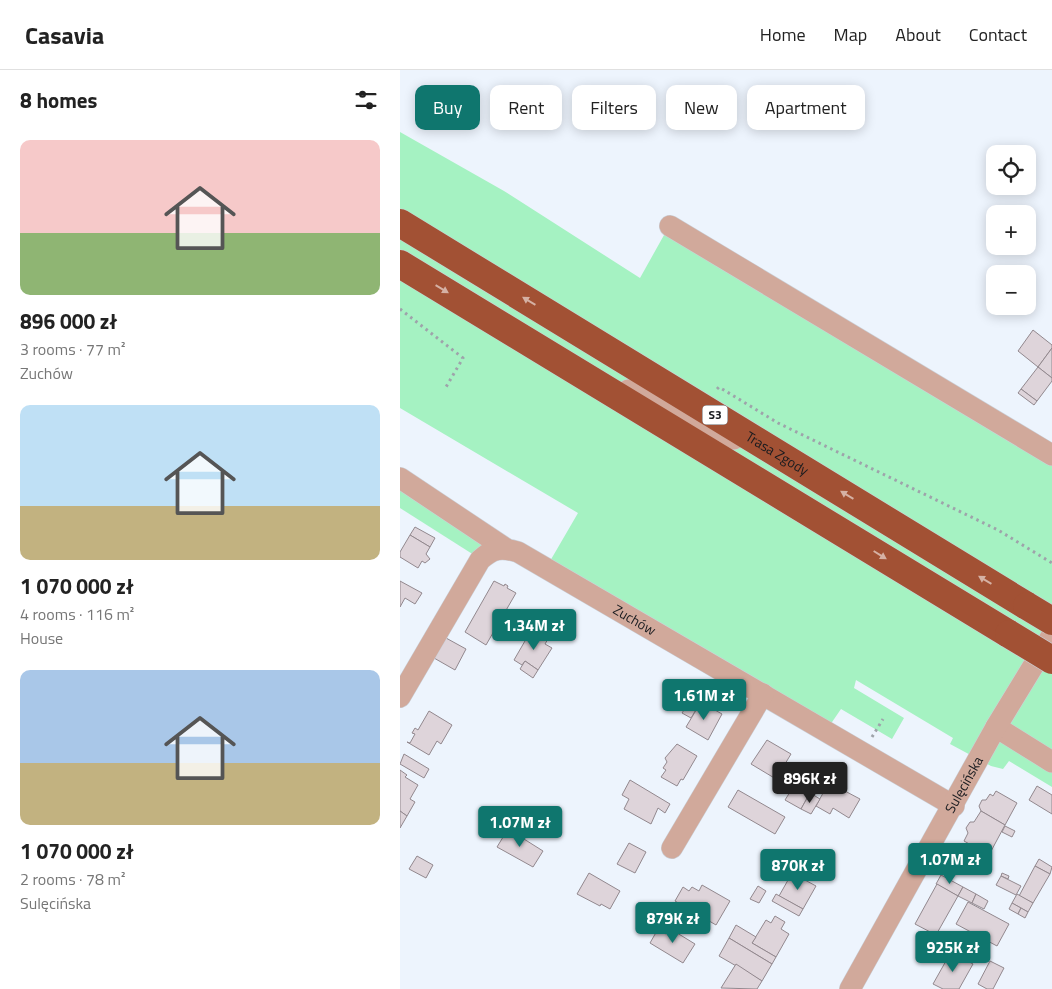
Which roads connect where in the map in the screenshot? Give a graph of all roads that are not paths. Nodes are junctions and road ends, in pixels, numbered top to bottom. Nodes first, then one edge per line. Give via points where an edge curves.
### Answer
1 (400, 223) edge
2 (670, 226) dead end
3 (400, 264) edge
4 (565, 323) junction
5 (545, 351) junction
6 (687, 417) junction
7 (1052, 455) edge
8 (400, 478) edge
9 (822, 480) junction
10 (804, 508) junction
11 (505, 548) junction
12 (1052, 621) edge
13 (1052, 635) edge
14 (1052, 660) edge
15 (763, 694) junction
16 (400, 697) edge
17 (996, 727) junction
18 (1052, 762) edge
19 (954, 806) junction
20 (672, 848) dead end
21 (850, 989) edge

4 -> 1 highway, Trasa Zgody / S3
2 - 7 street
3 -> 5 highway, S3
4 - 6 street
4 - 9 highway, Trasa Zgody / S3
5 - 6 street
5 - 10 highway, S3
6 - 9 street
6 - 10 street
8 - 11 street, Zuchów
12 -> 9 highway, Trasa Zgody / S3, bridge
10 -> 14 highway, S3, bridge
11 - 15 street, Zuchów via 518,552
11 - 16 street via 490,551 480,560
13 - 17 street, Sulęcińska
15 - 19 street, Zuchów
15 - 20 street
17 - 18 street
17 - 19 street, Sulęcińska
19 - 21 street, Sulęcińska

